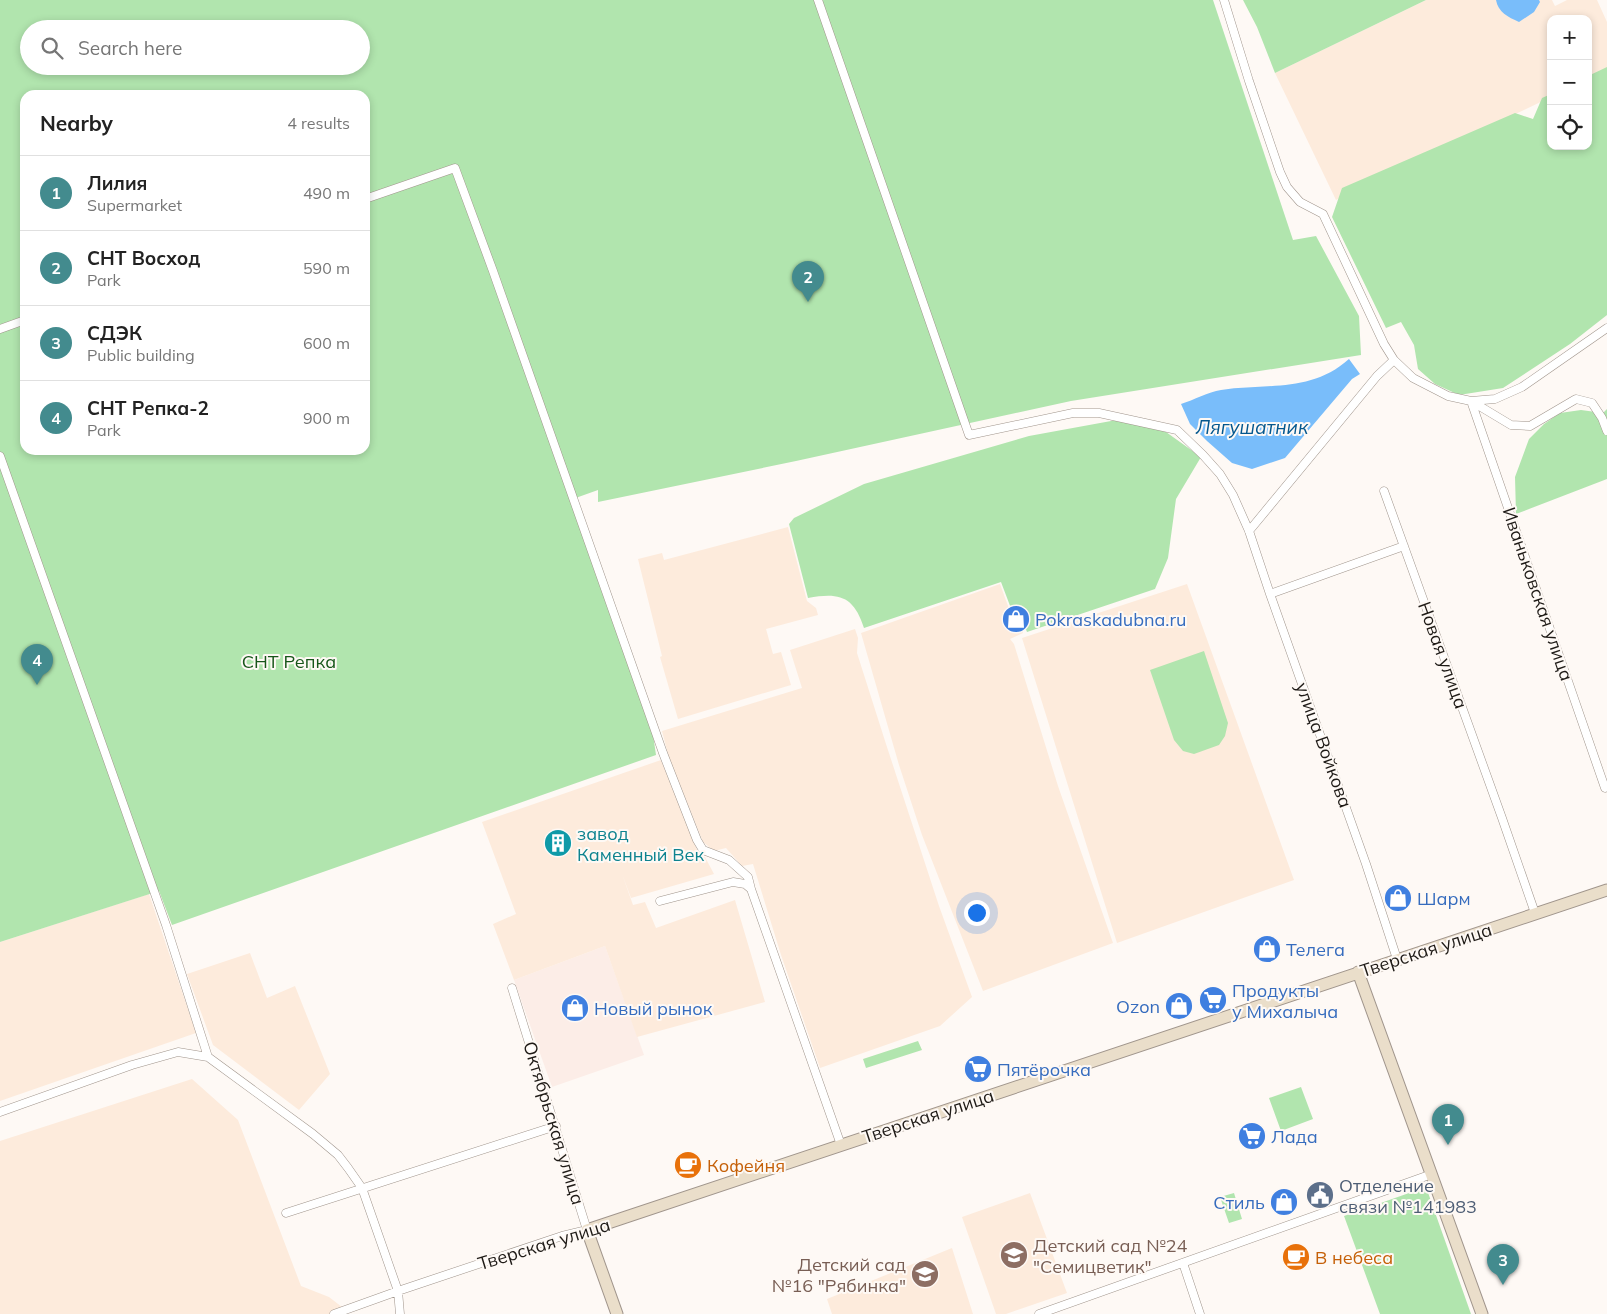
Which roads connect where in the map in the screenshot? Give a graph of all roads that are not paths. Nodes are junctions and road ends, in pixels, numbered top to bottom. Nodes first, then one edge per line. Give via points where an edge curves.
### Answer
1 (818, 0) edge
2 (1224, 0) edge
3 (370, 197) edge
4 (20, 322) edge
5 (1607, 328) edge
6 (0, 329) edge
7 (1394, 360) junction
8 (1471, 401) junction
9 (1607, 432) edge
10 (0, 456) edge
11 (1384, 491) dead end
12 (1249, 531) junction
13 (1404, 546) junction
14 (1270, 594) junction
15 (1606, 787) edge
16 (751, 889) junction
17 (1607, 890) edge
18 (660, 901) dead end
19 (1535, 914) junction
20 (1397, 959) junction
21 (1358, 972) junction
22 (512, 988) dead end
23 (208, 1057) junction
24 (0, 1112) edge
25 (556, 1126) junction
26 (841, 1145) junction
27 (1432, 1174) junction
28 (362, 1188) junction
29 (286, 1213) dead end
30 (588, 1230) junction
31 (1183, 1263) junction
32 (398, 1291) junction
33 (334, 1314) edge
34 (400, 1314) edge
35 (617, 1314) edge
36 (1038, 1314) edge
37 (1200, 1314) edge
38 (1482, 1314) edge

1 - 12 street, улица Войкова via 969,435 1073,413 1099,413 1177,430 1220,474
2 - 7 street via 1280,172 1300,202 1323,214
3 - 16 street via 455,168 663,753 697,840 703,850 729,860 748,877
4 - 6 street
5 - 8 street via 1522,387 1495,399
7 - 8 street via 1413,378 1448,396
7 - 12 street via 1377,376
8 - 9 street via 1511,425 1530,426 1576,400 1592,403
8 - 15 street, Иваньковская улица
10 - 23 street via 166,925
11 - 13 street, Новая улица
12 - 14 street, улица Войкова
13 - 14 street
13 - 19 street, Новая улица
14 - 20 street, улица Войкова
16 - 18 street via 746,884 733,882
16 - 26 street
17 - 19 main road, Тверская улица
19 - 20 main road, Тверская улица
20 - 21 main road, Тверская улица
21 - 26 main road, Тверская улица
21 - 27 main road
22 - 25 street, Октябрьская улица
23 - 24 street via 178,1052
23 - 28 street via 338,1155
25 - 28 street
25 - 30 street, Октябрьская улица
26 - 30 main road, Тверская улица
27 - 31 street
27 - 38 main road
28 - 29 street
28 - 32 street
30 - 32 street, Тверская улица
30 - 35 main road, Октябрьская улица
31 - 36 street
31 - 37 street
32 - 33 street, Тверская улица
32 - 34 street

